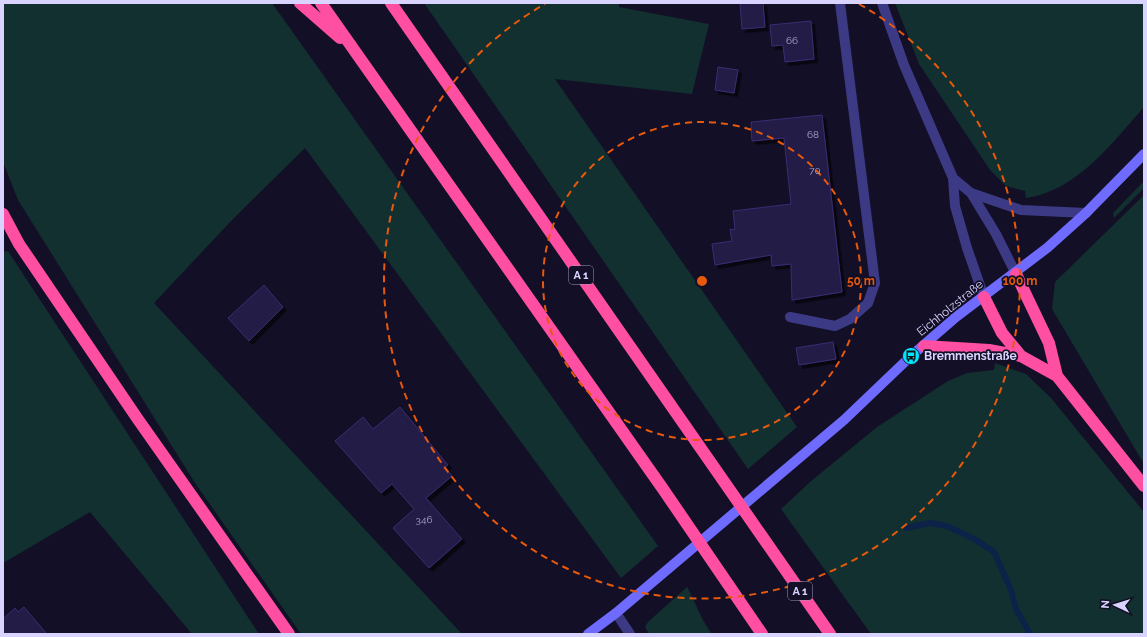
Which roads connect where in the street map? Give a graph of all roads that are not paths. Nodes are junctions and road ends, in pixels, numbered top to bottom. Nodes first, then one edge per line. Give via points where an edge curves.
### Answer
1 (300, 3) edge
2 (321, 3) edge
3 (391, 3) edge
4 (840, 3) edge
5 (882, 3) edge
6 (355, 52) junction
7 (1144, 154) edge
8 (953, 178) junction
9 (971, 193) junction
10 (1086, 213) junction
11 (3, 214) edge
12 (1016, 274) junction
13 (984, 297) junction
14 (790, 317) dead end
15 (924, 346) junction
16 (1021, 356) junction
17 (1057, 376) junction
18 (1144, 486) edge
19 (616, 613) junction
20 (288, 634) edge
21 (588, 634) edge
22 (630, 634) edge
23 (762, 634) edge
24 (830, 634) edge

1 - 6 highway
2 - 6 highway
3 - 24 highway, A 1
4 - 14 street via 875,283 868,303 850,319 835,326
5 - 8 street via 904,65
6 - 23 highway
7 - 10 main road, Eichholzstraße
8 - 9 street
8 - 13 street via 955,206
9 - 10 street via 1021,210
9 - 12 street
10 - 12 main road, Eichholzstraße
11 - 20 highway via 19,244 137,418
12 - 13 main road, Eichholzstraße
12 - 17 highway via 1049,343
13 - 15 main road, Eichholzstraße via 956,317
13 - 16 highway via 1002,334
15 - 16 highway via 988,350
15 - 19 main road, Eichholzstraße via 844,420
16 - 17 highway
17 - 18 highway
19 - 21 main road, Eichholzstraße
19 - 22 street

